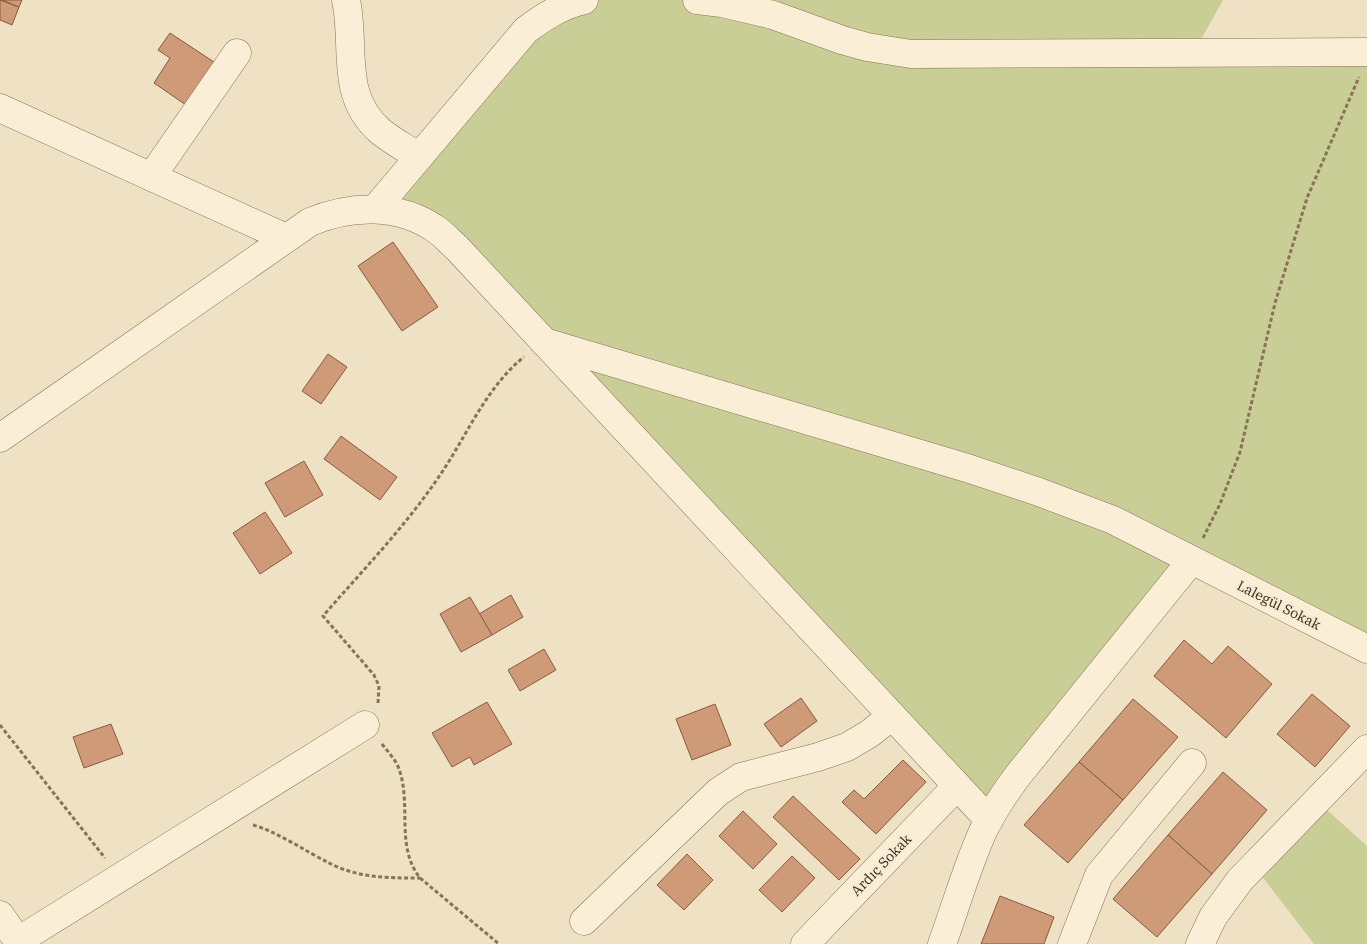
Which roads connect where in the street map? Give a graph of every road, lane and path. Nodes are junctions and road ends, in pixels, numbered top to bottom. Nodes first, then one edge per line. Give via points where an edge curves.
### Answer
1 (346, 0) edge
2 (584, 0) edge
3 (697, 0) edge
4 (237, 53) dead end
5 (1363, 64) edge
6 (0, 108) edge
7 (419, 157) junction
8 (152, 176) junction
9 (376, 208) junction
10 (286, 238) junction
11 (543, 341) junction
12 (0, 438) edge
13 (1191, 561) junction
14 (1367, 649) edge
15 (892, 716) junction
16 (0, 725) edge
17 (365, 725) junction
18 (1367, 749) edge
19 (1192, 764) dead end
20 (957, 786) junction
21 (218, 817) junction
22 (989, 820) junction
23 (120, 877) junction
24 (420, 878) junction
25 (0, 915) edge
26 (584, 920) dead end
27 (19, 942) edge
28 (499, 944) edge
29 (805, 944) edge
30 (942, 944) edge
31 (1072, 944) edge
32 (1200, 944) edge

1 - 7 street via 351,35 350,69 360,108 380,130
2 - 7 street via 548,14 526,30
3 - 5 street via 773,15 850,43 887,52
4 - 8 street
5 - 13 path via 1308,198 1275,303 1240,452 1220,504
6 - 8 street
7 - 9 street
8 - 10 street
9 - 10 street via 329,214
9 - 11 street via 414,218 436,229
10 - 12 street
11 - 13 street, Lalegül Sokak via 1021,486 1113,520
11 - 15 street
11 - 17 path via 494,388 438,478 405,522 323,616 374,675 379,686 376,712
13 - 14 street, Lalegül Sokak
13 - 22 street via 1019,774
15 - 20 street
15 - 26 street via 847,747 740,777 718,792
16 - 23 path
17 - 21 street
17 - 24 path via 399,768 408,855
18 - 32 street via 1240,880 1213,917
19 - 31 street via 1099,875
20 - 22 street
20 - 29 street, Ardıç Sokak
21 - 23 street
21 - 24 path via 257,826 354,873
22 - 30 street
23 - 27 street
24 - 28 path
25 - 27 street

